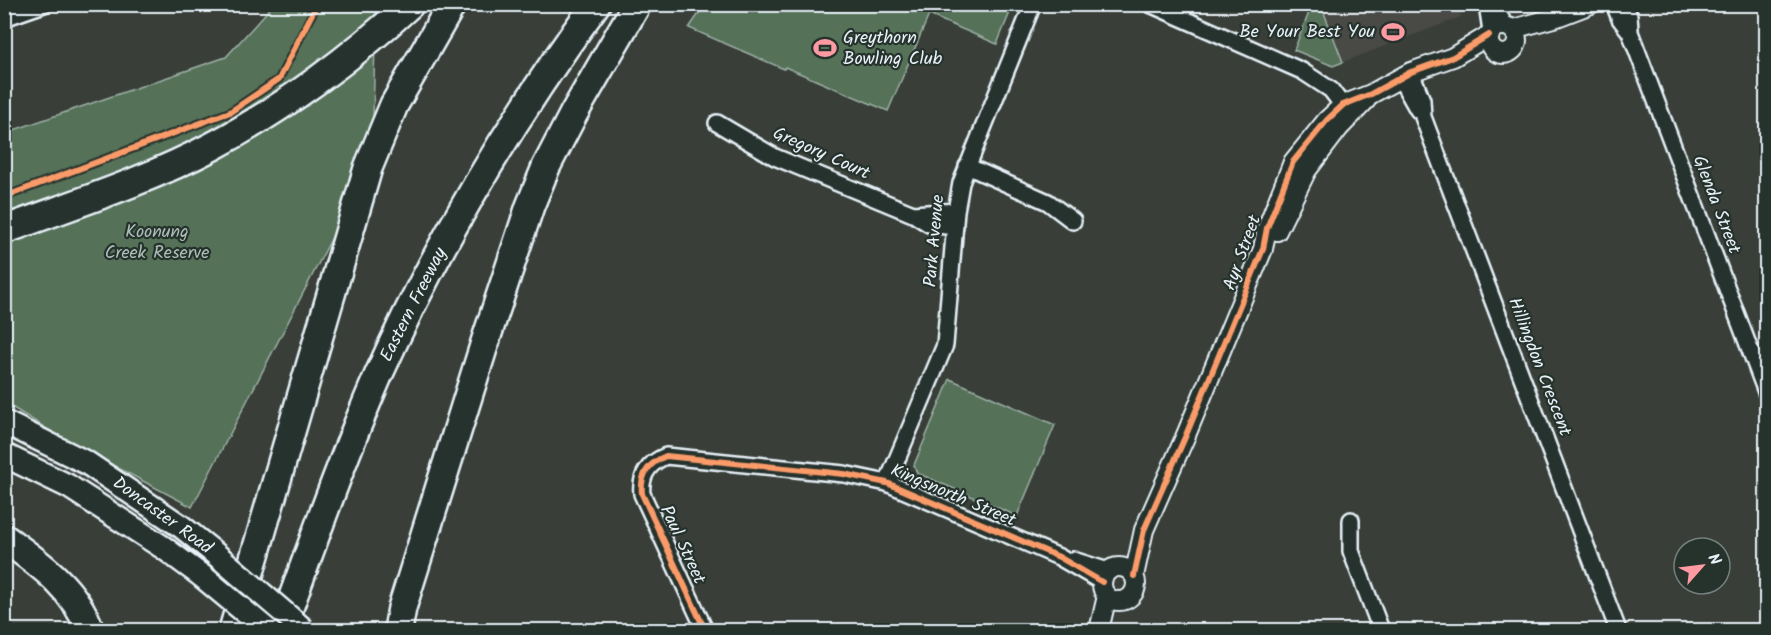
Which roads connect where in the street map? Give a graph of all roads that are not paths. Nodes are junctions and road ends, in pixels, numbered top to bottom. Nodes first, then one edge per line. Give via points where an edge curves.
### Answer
1 (44, 4) edge
2 (452, 4) edge
3 (596, 4) edge
4 (637, 4) edge
5 (1033, 4) edge
6 (1150, 4) edge
7 (1487, 4) edge
8 (1492, 4) edge
9 (1591, 4) edge
10 (1614, 4) edge
11 (1625, 4) edge
12 (402, 12) edge
13 (4, 18) edge
14 (1630, 32) junction
15 (1502, 36) junction
16 (1406, 75) junction
17 (1347, 111) junction
18 (717, 123) dead end
19 (967, 166) junction
20 (956, 211) junction
21 (913, 214) junction
22 (1073, 221) dead end
23 (955, 227) junction
24 (4, 230) edge
25 (1767, 392) edge
26 (4, 422) edge
27 (4, 455) edge
28 (645, 471) joint
29 (887, 483) junction
30 (1351, 520) dead end
31 (1144, 530) junction
32 (4, 538) edge
33 (1134, 576) junction
34 (1111, 583) junction
35 (400, 619) edge
36 (88, 625) edge
37 (233, 630) edge
38 (267, 630) edge
39 (281, 630) edge
40 (304, 630) edge
41 (386, 630) edge
42 (705, 630) edge
43 (1098, 630) edge
44 (1106, 630) edge
45 (1381, 630) edge
46 (1618, 630) edge

1 - 13 street
2 - 37 highway via 394,105 368,168
3 - 39 highway, Eastern Freeway via 511,127 412,306 347,451
4 - 35 highway via 574,113 530,206
5 - 19 street, Park Avenue
6 - 17 street via 1302,71 1330,90
7 - 15 street
8 - 15 street
9 - 15 street, Ayr Street
10 - 14 street, Glenda Street
11 - 14 street, Glenda Street
12 - 24 highway via 267,114 213,146 135,181
14 - 25 street, Glenda Street
15 - 16 street, Ayr Street
16 - 17 street, Ayr Street
16 - 46 street, Hillingdon Crescent via 1413,103 1423,117
17 - 31 street, Ayr Street via 1315,133 1293,162 1267,228 1263,249
18 - 21 street, Gregory Court via 775,157
19 - 20 street, Park Avenue
19 - 22 street via 1040,197
20 - 21 street, Gregory Court
20 - 23 street, Park Avenue
21 - 23 street, Gregory Court via 929,224
23 - 29 street, Park Avenue via 945,345
26 - 40 main road, Doncaster Road, bridge via 87,463 182,527
27 - 38 main road, Doncaster Road, bridge via 68,486 164,548
28 - 29 street, Kingsnorth Street via 655,461 672,456 844,474
28 - 42 street, Paul Street via 641,486 645,502
29 - 34 street, Kingsnorth Street
30 - 45 street via 1350,551
31 - 33 street, Ayr Street
31 - 34 street, Ayr Street
32 - 36 highway via 50,571
33 - 34 street via 1127,569
33 - 34 street, Ayr Street via 1132,595
34 - 43 street, Ayr Street
34 - 44 street, Ayr Street
35 - 41 highway

